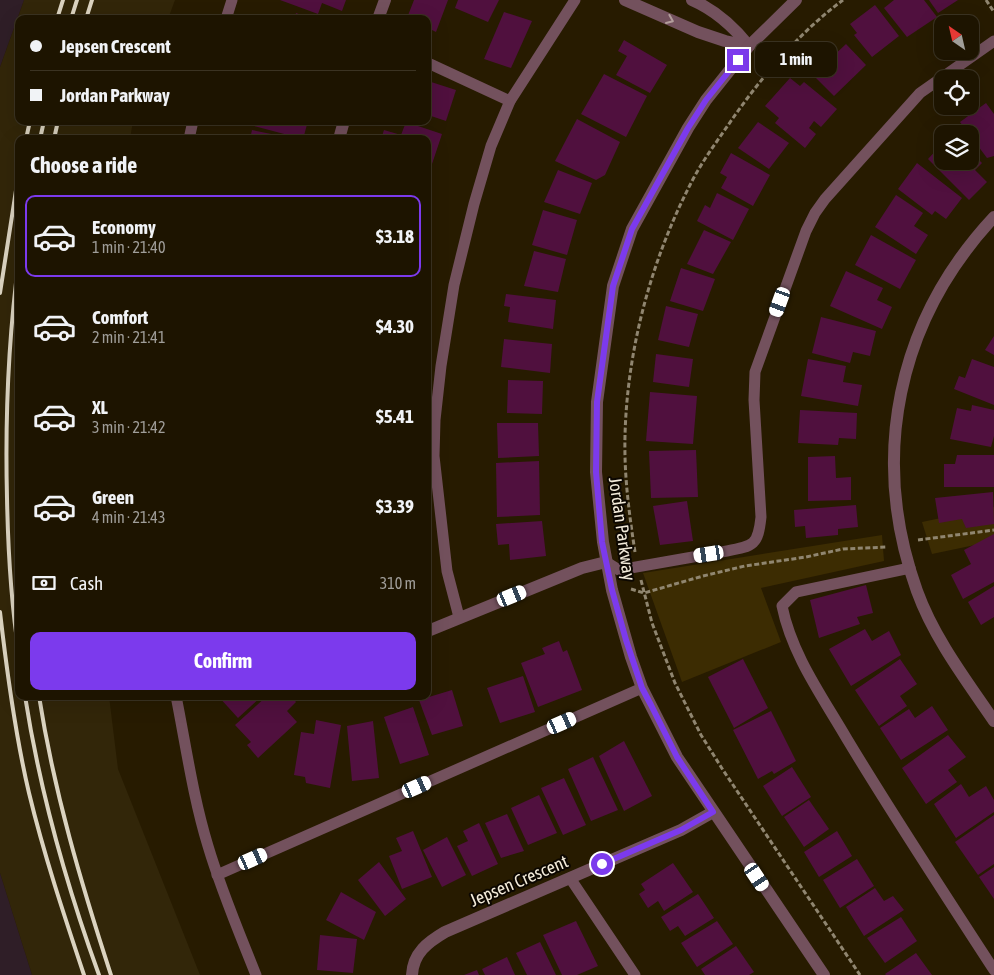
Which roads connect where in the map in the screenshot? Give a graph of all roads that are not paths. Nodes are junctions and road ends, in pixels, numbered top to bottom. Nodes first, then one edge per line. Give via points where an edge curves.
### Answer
1 (232, 0) edge
2 (386, 0) edge
3 (575, 0) edge
4 (625, 0) edge
5 (692, 0) edge
6 (796, 0) edge
7 (227, 15) edge
8 (380, 15) edge
9 (994, 41) edge
10 (749, 46) junction
11 (431, 65) edge
12 (510, 101) junction
13 (994, 218) edge
14 (606, 562) junction
15 (910, 568) junction
16 (459, 617) junction
17 (431, 630) edge
18 (642, 688) junction
19 (177, 700) edge
20 (994, 721) edge
21 (713, 812) junction
22 (217, 875) junction
23 (570, 878) junction
24 (994, 970) edge
25 (256, 975) edge
26 (412, 975) edge
27 (635, 975) edge
28 (824, 975) edge

1 - 7 lane
2 - 8 street
3 - 12 lane
4 -> 10 street via 698,32
5 - 10 street via 721,17
6 - 10 street, Jordan Parkway
9 - 14 lane via 920,92 825,199 806,231 755,372 759,535 753,543 742,548 637,567 619,570
10 - 14 street, Jordan Parkway via 706,100 670,159 632,229 613,286 597,402 596,472
11 - 12 lane
12 - 16 lane via 491,146 454,285 435,420 434,456 446,572
13 - 15 street via 950,271 907,367 900,396 894,479 897,510
14 - 16 street via 582,568
14 - 18 street, Jordan Parkway
15 - 20 street via 935,630
15 - 24 lane via 796,592 782,606 786,626 804,666 896,820
16 - 17 street
18 - 21 street, Jordan Parkway via 677,757
18 - 22 lane
19 - 22 lane via 200,817
21 - 23 street, Jepsen Crescent via 681,830
21 - 28 street, Jordan Parkway
22 - 25 lane
23 - 26 street, Jepsen Crescent via 430,941 417,954
23 - 27 lane

